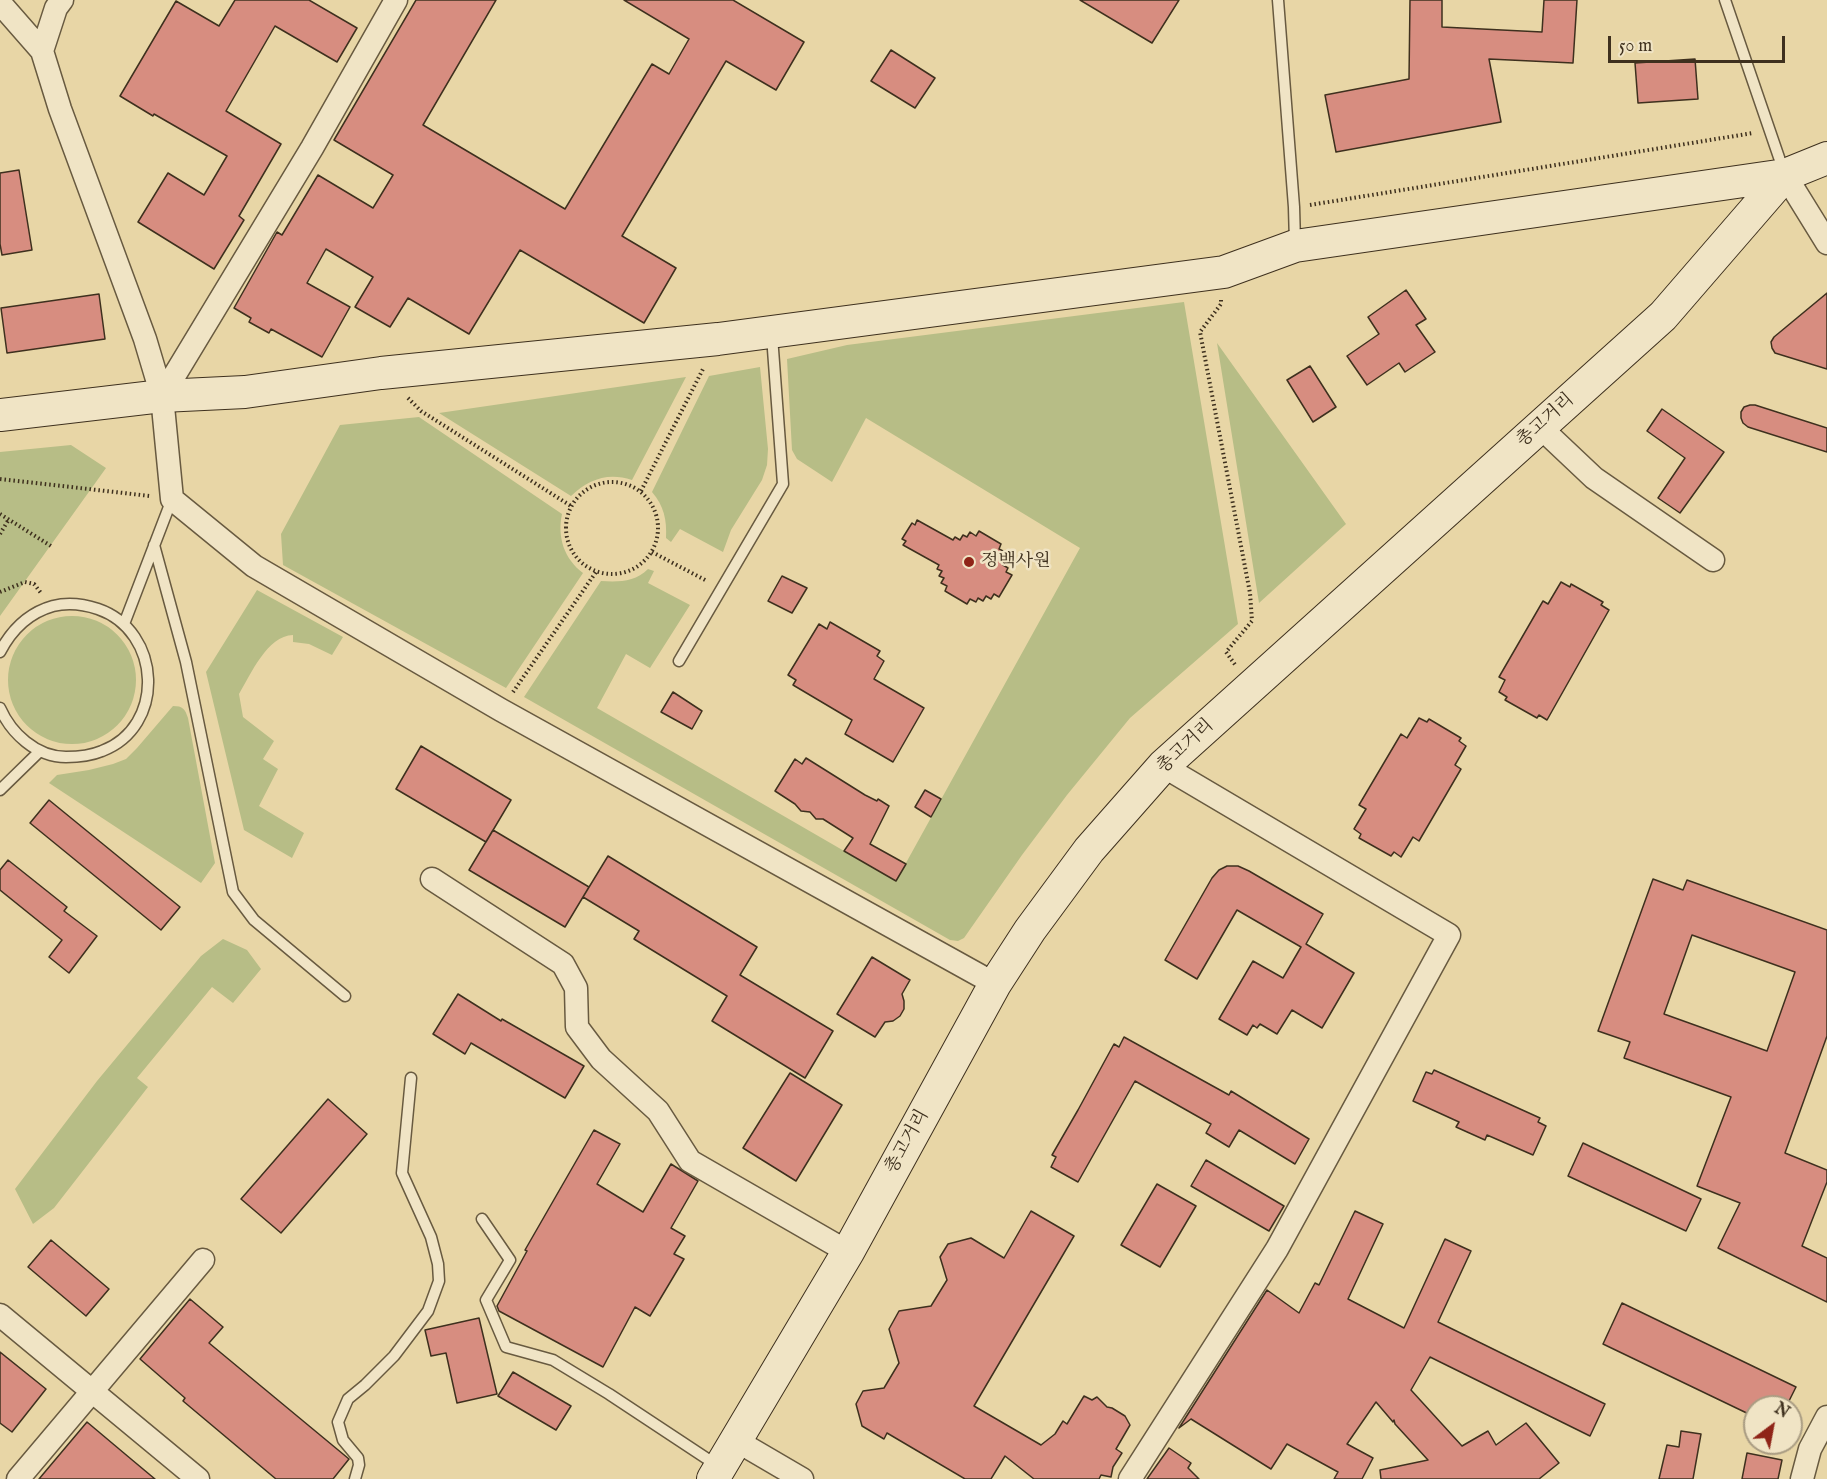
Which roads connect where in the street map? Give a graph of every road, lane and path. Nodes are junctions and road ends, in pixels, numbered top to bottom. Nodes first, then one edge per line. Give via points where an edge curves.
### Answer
1 (62, 0) edge
2 (396, 0) edge
3 (1278, 0) edge
4 (1725, 0) edge
5 (0, 3) edge
6 (42, 51) junction
7 (1770, 130) junction
8 (1827, 158) edge
9 (1785, 175) junction
10 (1294, 207) junction
11 (1827, 243) edge
12 (1295, 246) junction
13 (1224, 272) junction
14 (772, 333) junction
15 (718, 339) junction
16 (381, 373) junction
17 (162, 396) junction
18 (0, 416) edge
19 (1540, 427) junction
20 (0, 478) edge
21 (641, 491) junction
22 (172, 499) junction
23 (571, 506) junction
24 (0, 514) edge
25 (9, 519) junction
26 (0, 534) edge
27 (154, 545) junction
28 (51, 546) dead end
29 (652, 552) junction
30 (1713, 560) dead end
31 (596, 572) junction
32 (721, 589) junction
33 (0, 592) edge
34 (47, 608) junction
35 (124, 624) junction
36 (0, 652) edge
37 (679, 661) dead end
38 (1251, 686) junction
39 (0, 708) edge
40 (501, 710) junction
41 (40, 751) junction
42 (1163, 766) junction
43 (0, 790) edge
44 (432, 879) dead end
45 (995, 984) junction
46 (345, 996) dead end
47 (411, 1078) dead end
48 (482, 1219) dead end
49 (848, 1252) junction
50 (203, 1260) dead end
51 (0, 1315) edge
52 (93, 1390) junction
53 (1827, 1417) edge
54 (737, 1441) junction
55 (717, 1473) edge
56 (18, 1479) edge
57 (198, 1479) edge
58 (355, 1479) edge
59 (802, 1479) edge
60 (1130, 1479) edge
61 (1802, 1479) edge

1 - 6 street
2 - 17 street
3 - 10 lane
4 - 7 lane
5 - 6 street
6 - 17 street
7 - 9 lane
7 - 10 path
8 - 9 street, 총고거리
9 - 11 street
9 - 12 street
9 - 19 street, 총고거리 via 1663,316
10 - 12 lane
12 - 13 street
13 - 14 street
13 - 38 path via 1221,304 1200,332 1250,594 1252,621 1226,652
14 - 15 street
14 - 32 lane via 783,484
15 - 16 street
15 - 21 path
16 - 17 street via 245,392
16 - 23 path via 421,411
17 - 18 street
17 - 22 street
19 - 30 street via 1594,478
19 - 38 street, 총고거리
20 - 22 path
21 - 23 path via 627,484 602,482 587,488
21 - 29 path via 658,520
22 - 27 lane
22 - 40 street via 254,566
23 - 31 path via 566,521 569,545 578,559
24 - 25 path
25 - 26 path
25 - 28 path
27 - 35 lane
27 - 46 lane via 186,662 233,892 254,920
29 - 31 path via 640,565 624,573
29 - 32 path
31 - 40 path
32 - 37 lane
33 - 34 path via 25,582 34,584
34 - 35 lane via 85,605
34 - 36 lane via 24,620 8,636
35 - 41 lane via 138,641 148,672 146,704 136,723 104,751 83,757 61,757
38 - 42 street, 총고거리
39 - 41 lane via 21,739
40 - 45 street
41 - 43 lane
42 - 45 street, 총고거리 via 1089,850
42 - 60 street via 1449,935 1277,1249
44 - 49 street via 563,964 576,988 578,1026 601,1059 658,1111 690,1161
45 - 49 street, 총고거리
47 - 58 lane via 402,1173 431,1237 439,1281 428,1311 393,1356 348,1399 338,1422 343,1440 358,1458
48 - 55 lane via 510,1260 486,1300 506,1347 553,1360 609,1394
49 - 54 street, 총고거리
50 - 52 street
51 - 52 street
52 - 56 street
52 - 57 street
53 - 61 street via 1810,1449
54 - 55 street, 총고거리
54 - 59 street

